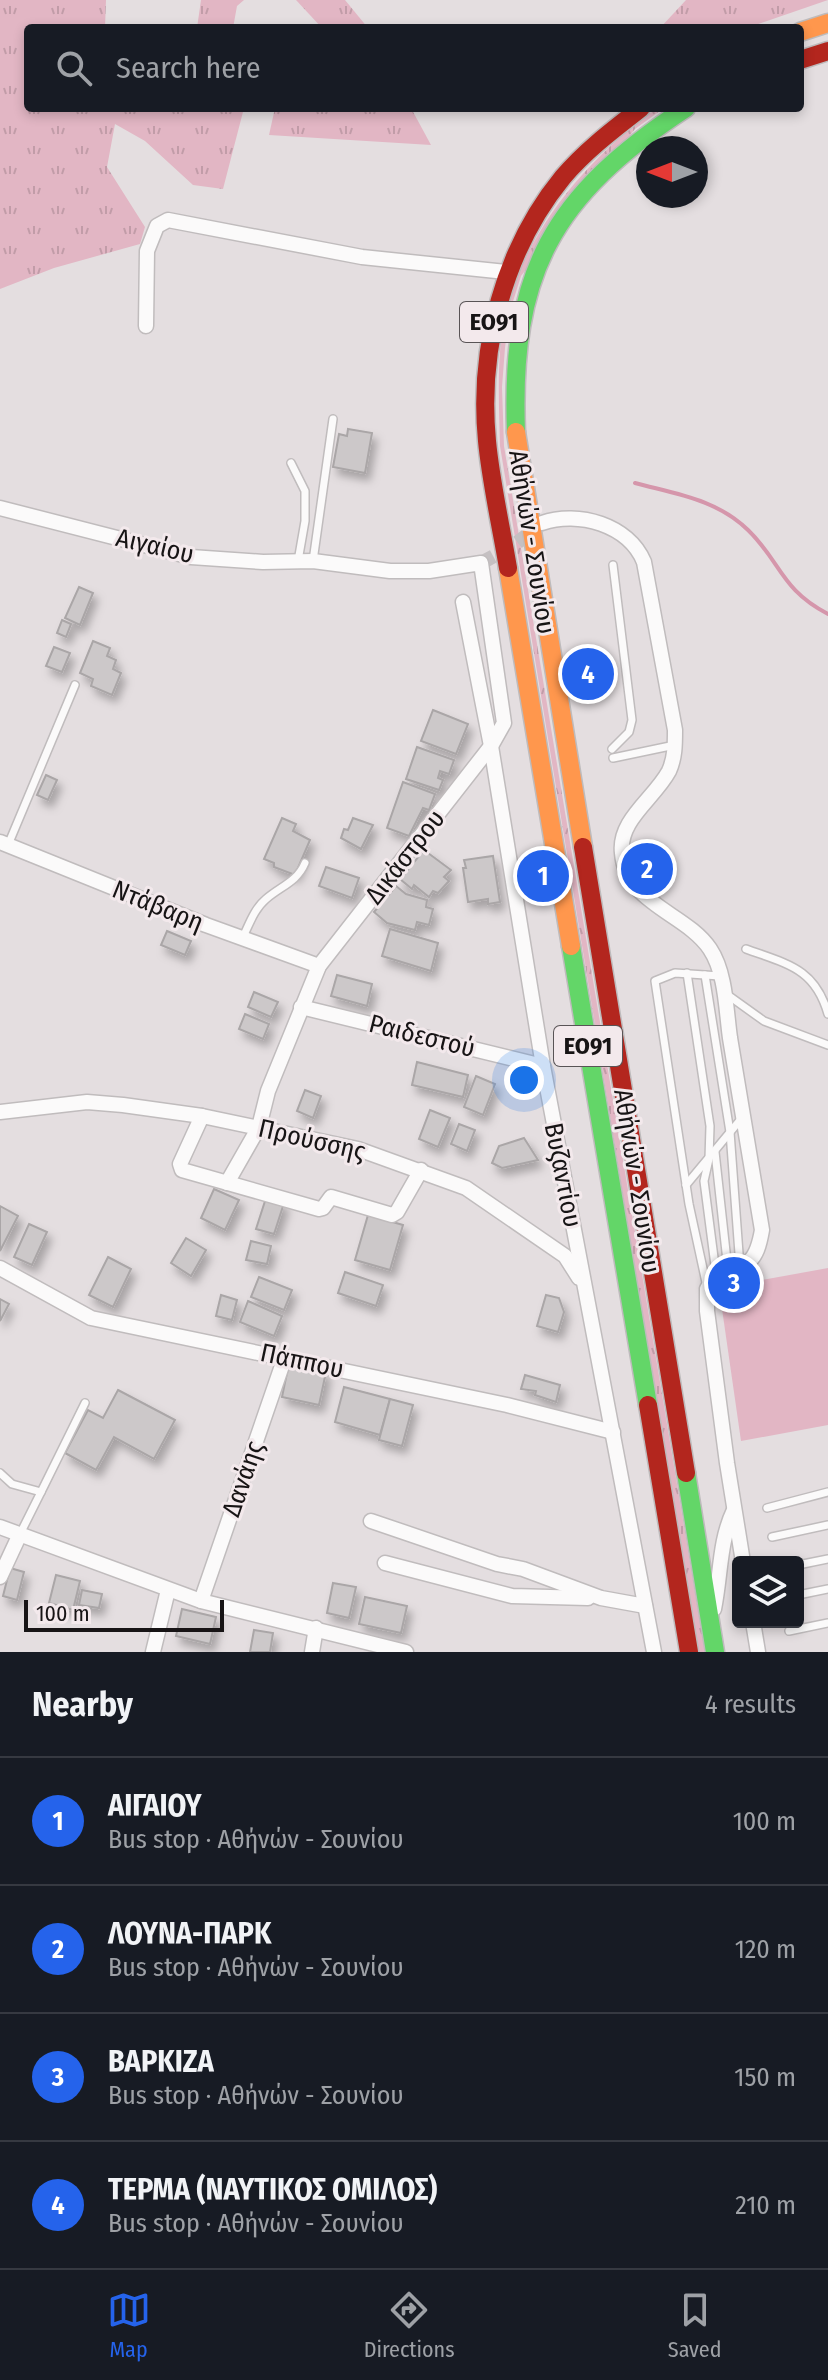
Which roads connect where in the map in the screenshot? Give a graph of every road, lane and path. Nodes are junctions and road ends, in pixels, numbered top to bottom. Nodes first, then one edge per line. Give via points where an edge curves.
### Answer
1 (828, 23) edge
2 (804, 31) edge
3 (828, 51) edge
4 (804, 59) edge
5 (636, 112) edge
6 (680, 112) edge
7 (506, 272) junction
8 (146, 326) dead end
9 (333, 419) dead end
10 (291, 463) dead end
11 (0, 508) edge
12 (542, 523) tunnel mouth
13 (306, 561) junction
14 (613, 565) dead end
15 (463, 602) dead end
16 (75, 685) dead end
17 (675, 745) junction
18 (491, 746) junction
19 (612, 749) dead end
20 (613, 758) dead end
21 (4, 843) edge
22 (305, 863) dead end
23 (242, 939) junction
24 (746, 949) dead end
25 (319, 966) junction
26 (687, 973) junction
27 (705, 975) junction
28 (720, 976) junction
29 (723, 992) junction
30 (301, 1007) junction
31 (828, 1014) edge
32 (828, 1045) edge
33 (543, 1066) junction
34 (0, 1112) edge
35 (202, 1116) junction
36 (743, 1116) junction
37 (259, 1127) junction
38 (730, 1132) junction
39 (712, 1155) junction
40 (421, 1170) junction
41 (227, 1183) junction
42 (686, 1185) junction
43 (0, 1268) edge
44 (728, 1270) junction
45 (584, 1285) junction
46 (707, 1289) junction
47 (285, 1357) junction
48 (85, 1403) dead end
49 (613, 1432) junction
50 (0, 1473) edge
51 (41, 1492) junction
52 (828, 1492) edge
53 (767, 1508) dead end
54 (734, 1510) junction
55 (371, 1521) dead end
56 (828, 1525) edge
57 (0, 1527) edge
58 (20, 1534) junction
59 (772, 1537) dead end
60 (742, 1556) edge
61 (828, 1559) edge
62 (385, 1563) dead end
63 (804, 1564) edge
64 (0, 1577) edge
65 (828, 1589) edge
66 (168, 1590) junction
67 (804, 1594) edge
68 (601, 1598) junction
69 (201, 1601) junction
70 (645, 1606) junction
71 (828, 1623) edge
72 (711, 1625) junction
73 (316, 1628) junction
74 (754, 1628) edge
75 (789, 1631) dead end
76 (153, 1652) edge
77 (312, 1652) edge
78 (406, 1652) edge
79 (654, 1652) edge
80 (689, 1652) edge
81 (715, 1652) edge
82 (758, 1652) edge

1 - 2 main road
3 - 4 main road
5 - 7 main road, Αθήνών - Σουνίου / ΕΟ91 via 569,172 537,213
6 - 72 main road, Αθήνών - Σουνίου / ΕΟ91 via 613,161 545,249 522,312 515,414
7 - 8 street via 362,257 168,220 157,226 147,251
7 - 80 main road, Αθήνών - Σουνίου / ΕΟ91 via 489,350 487,440
9 - 13 lane
10 - 13 lane via 305,491
11 - 13 street, Αιγαίου via 191,557
12 - 17 street via 558,517 587,521 626,535 638,548
13 - 18 street, Αιγαίου via 390,571 481,563 504,723
14 - 19 lane via 632,720 629,732
15 - 18 street, Βυζαντίου
16 - 21 lane
17 - 20 lane
17 - 28 street via 668,772 622,834 621,855 628,877 642,893 711,950
18 - 25 street, Δικάστρου
18 - 33 street, Βυζαντίου
21 - 23 street, Ντάβαρη
22 - 23 lane via 300,874 264,900
23 - 25 street, Ντάβαρη
24 - 31 lane via 797,968 822,993
25 - 30 street, Δικάστρου
26 - 27 lane
26 - 39 lane
26 - 42 lane via 655,981
27 - 28 lane
27 - 38 lane
28 - 29 street
29 - 32 lane via 764,1021
29 - 36 street
30 - 33 street, Ραιδεστού
30 - 37 street, Δικάστρου
33 - 45 street, Βυζαντίου
34 - 35 street, Προύσσης via 87,1102
35 - 37 street, Προύσσης
35 - 41 street via 180,1168
36 - 38 lane
36 - 44 street via 762,1230 758,1253 748,1264
37 - 40 street, Προύσσης via 358,1149
37 - 41 street, Δικάστρου
38 - 39 lane
38 - 44 lane
39 - 42 lane
39 - 44 lane
39 - 44 lane via 704,1181
40 - 41 street via 392,1215 331,1197 319,1209
40 - 45 street, Προύσσης via 466,1188 565,1256
42 - 46 lane
43 - 47 street, Πάππου via 91,1318
44 - 46 street
45 - 49 street, Βυζαντίου
46 - 54 street
47 - 49 street, Πάππου
47 - 69 street, Δανάης
48 - 51 lane
49 - 70 street, Βυζαντίου
50 - 51 lane via 12,1484
51 - 58 lane
52 - 53 lane
54 - 60 street
54 - 72 street via 724,1530
55 - 68 street
56 - 59 lane
57 - 58 street
58 - 64 street
58 - 66 street
61 - 63 lane
62 - 68 street via 512,1596
65 - 67 lane
66 - 69 street
66 - 76 street
68 - 70 street
69 - 73 street
70 - 79 street, Βυζαντίου
71 - 75 lane
72 - 81 main road, Αθήνών - Σουνίου / ΕΟ91
73 - 77 street
73 - 78 street
74 - 82 street

